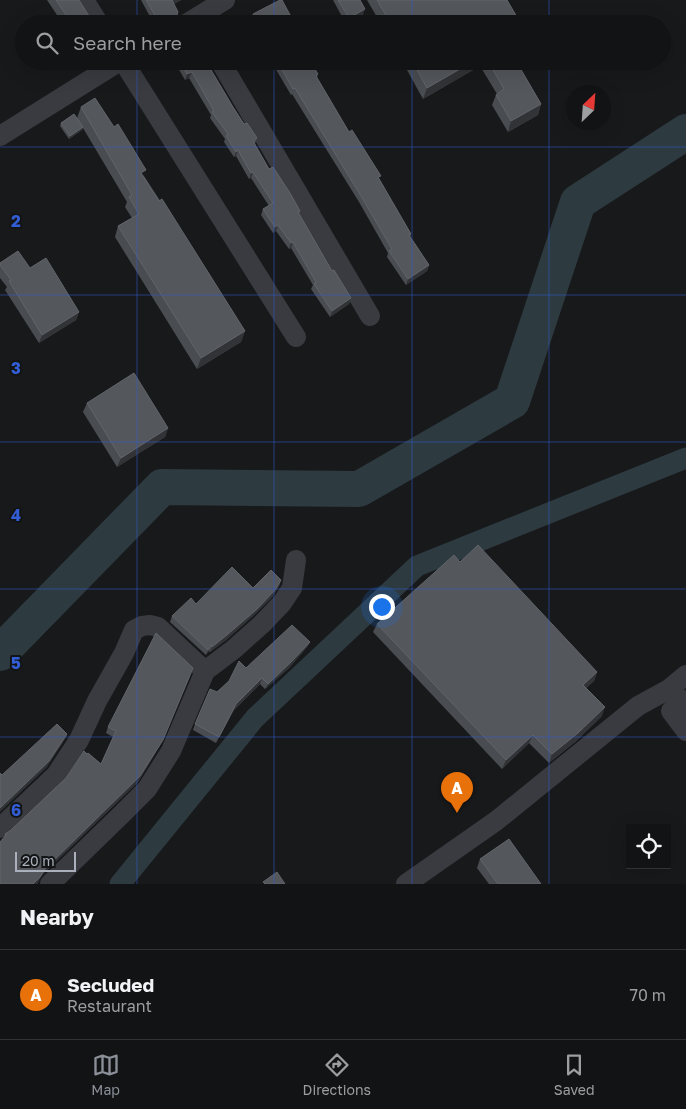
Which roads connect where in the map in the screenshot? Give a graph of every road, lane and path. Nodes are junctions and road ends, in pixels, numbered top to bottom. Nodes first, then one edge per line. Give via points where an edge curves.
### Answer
1 (84, 0) edge
2 (219, 2) edge
3 (93, 15) edge
4 (202, 15) edge
5 (106, 70) edge
6 (127, 70) edge
7 (225, 70) edge
8 (0, 136) edge
9 (370, 316) dead end
10 (296, 338) dead end
11 (296, 560) dead end
12 (205, 671) junction
13 (686, 675) edge
14 (686, 704) edge
15 (686, 731) edge
16 (0, 828) edge
17 (50, 884) edge
18 (406, 884) edge

1 - 3 street
2 - 4 street
5 - 8 street
6 - 10 street
7 - 9 street
11 - 12 street via 292,588 282,603
12 - 16 street via 158,628 150,625 134,630 80,740 56,775
12 - 17 street via 171,751 147,789
13 - 18 street via 669,689 638,706 496,821
14 - 15 street via 684,700 671,710

